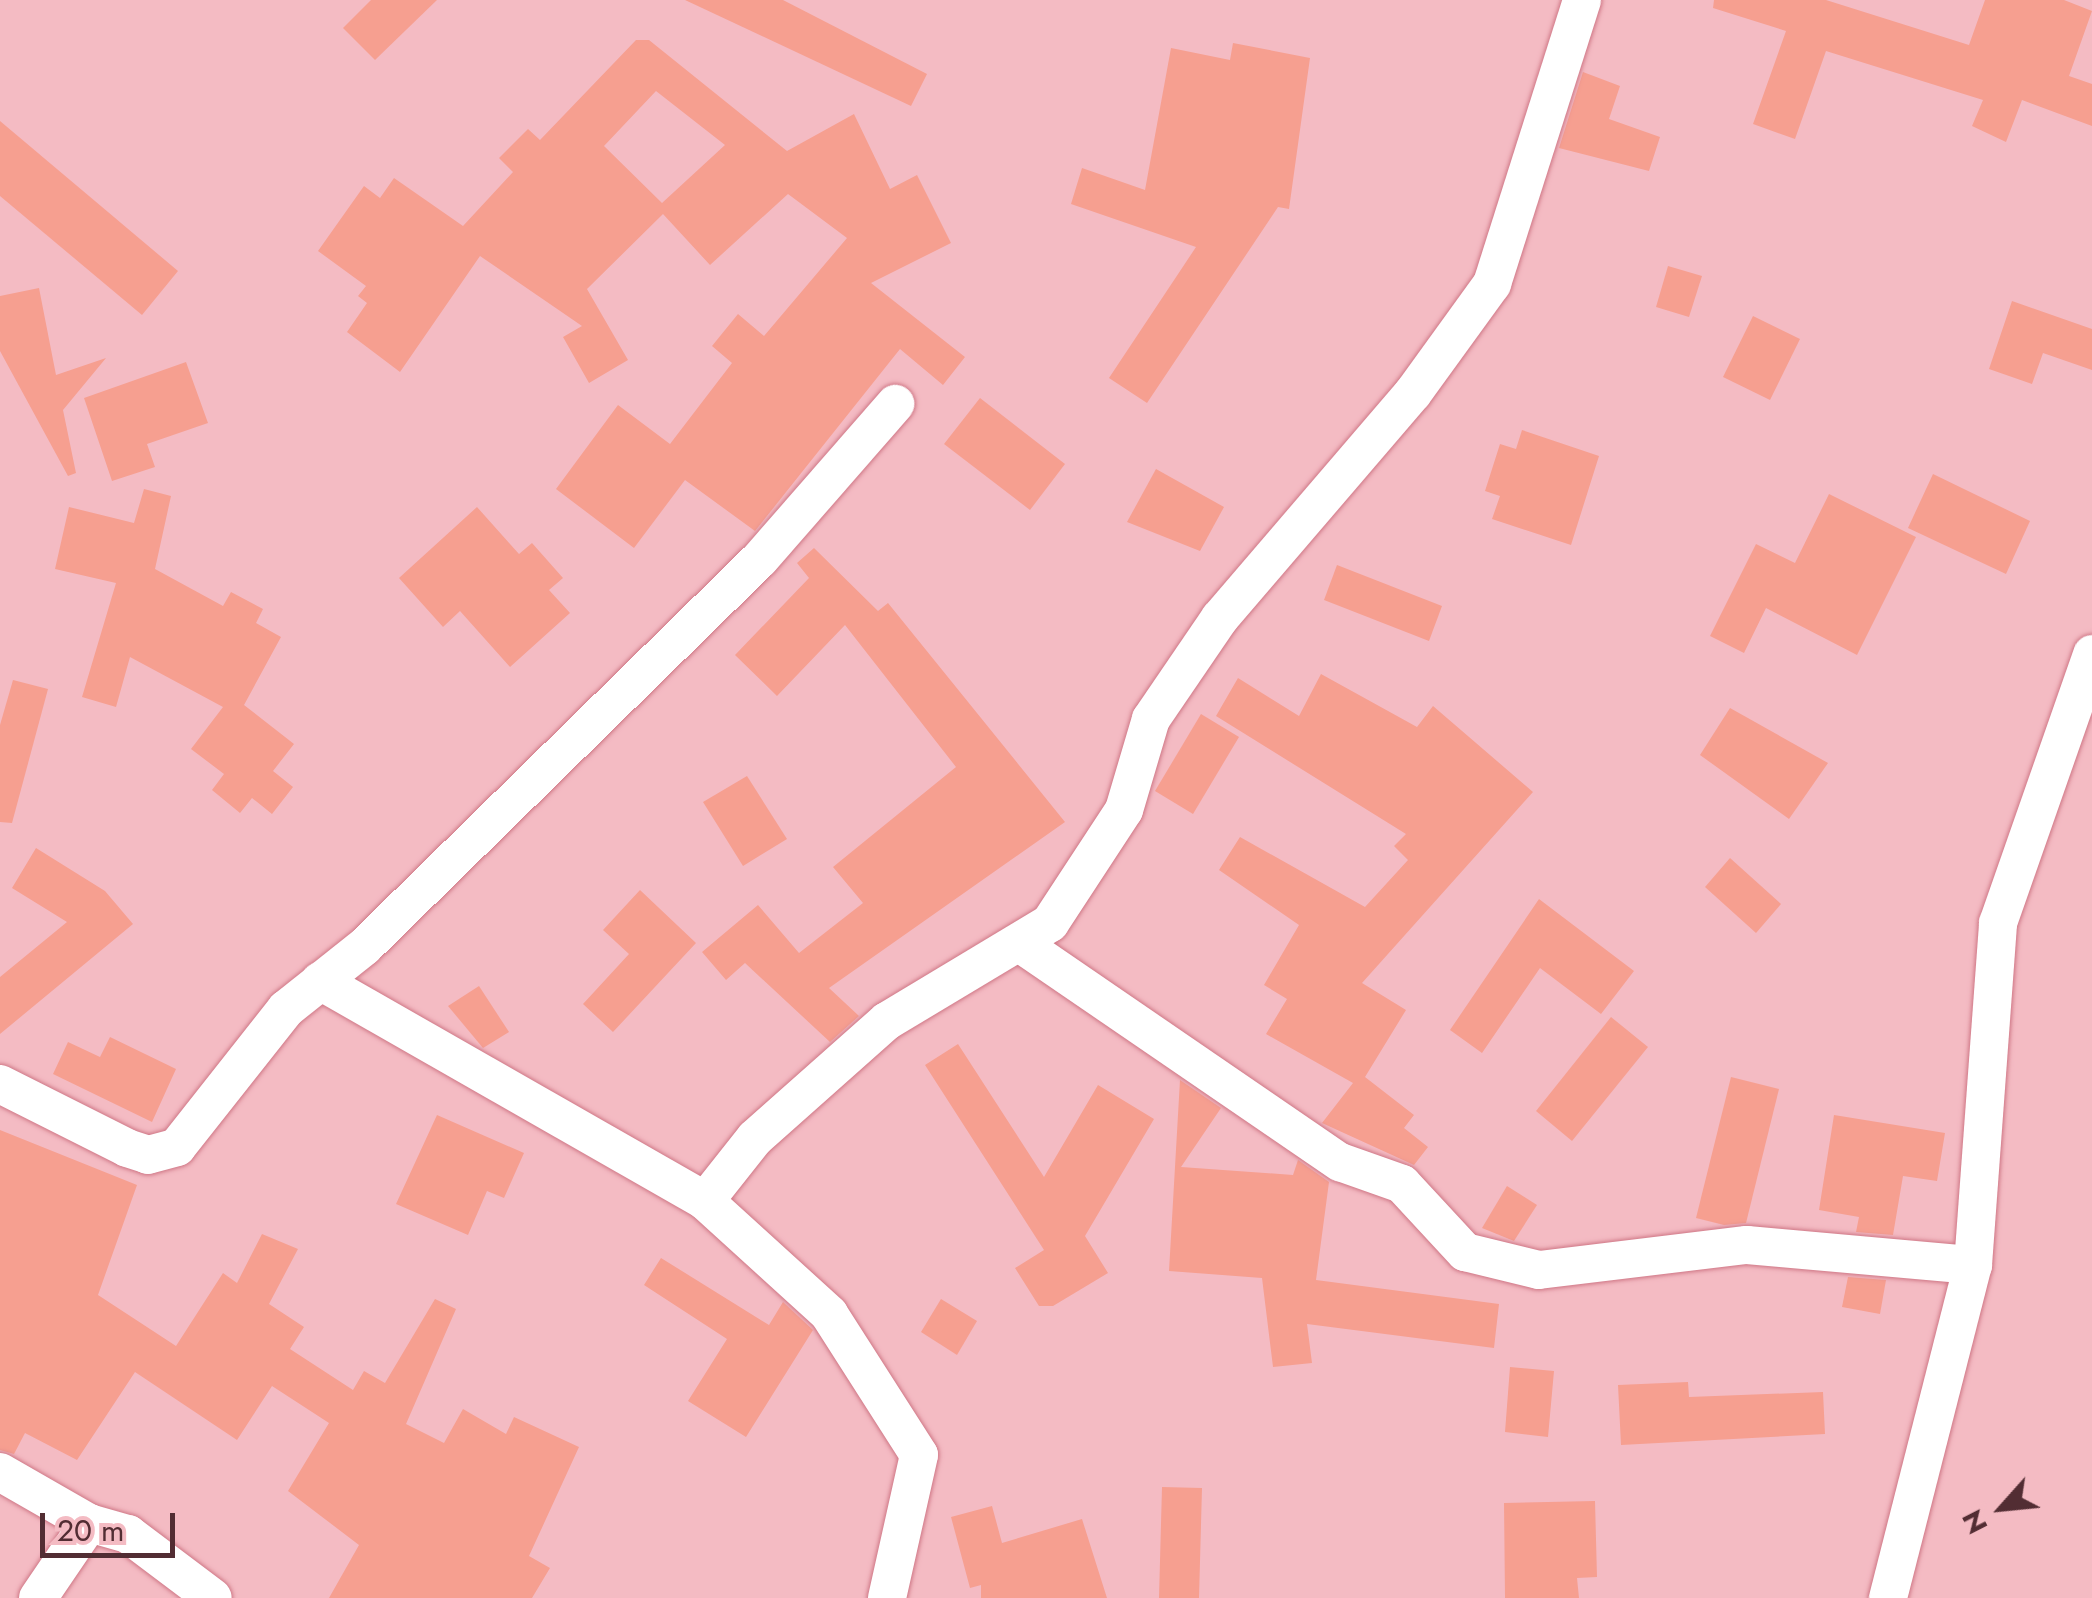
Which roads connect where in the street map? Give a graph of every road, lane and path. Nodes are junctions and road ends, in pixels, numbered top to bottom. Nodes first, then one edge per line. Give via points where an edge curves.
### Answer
1 (1582, 0) edge
2 (895, 404) dead end
3 (2092, 654) edge
4 (1024, 946) junction
5 (320, 981) junction
6 (0, 1084) edge
7 (705, 1201) junction
8 (1973, 1266) junction
9 (0, 1472) edge
10 (88, 1524) junction
11 (38, 1598) edge
12 (213, 1598) edge
13 (887, 1598) edge
14 (1888, 1598) edge

1 - 4 street via 1492,284 1413,393 1220,618 1151,720 1114,829
2 - 5 street via 760,559
3 - 8 street via 1998,924
4 - 7 street via 887,1021 755,1138
4 - 8 street via 1340,1162 1402,1184 1465,1252 1539,1270 1747,1245
5 - 6 street via 286,1009 186,1140 164,1154 128,1148
5 - 7 street
7 - 13 street via 829,1314 919,1455
8 - 14 street
9 - 10 street
10 - 11 street
10 - 12 street via 128,1534

